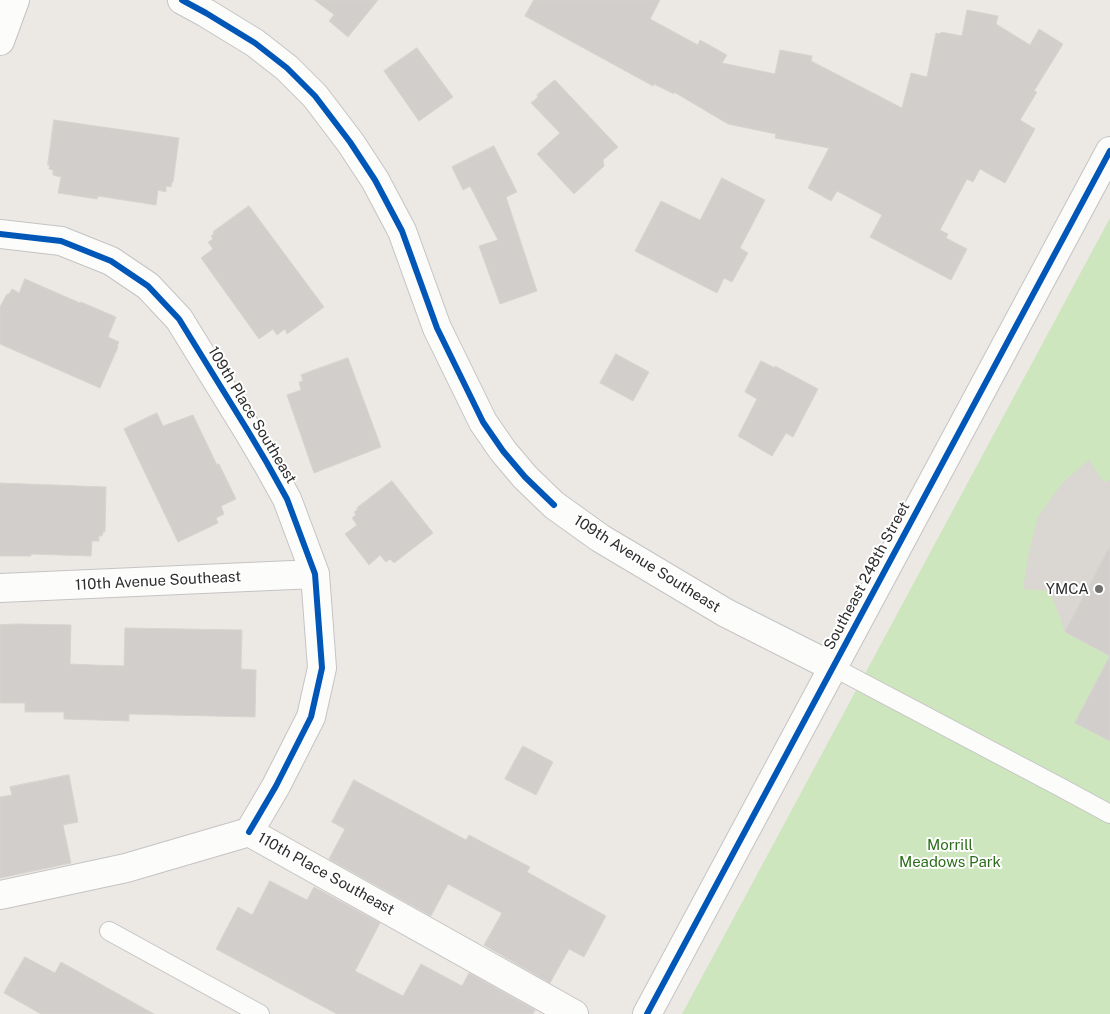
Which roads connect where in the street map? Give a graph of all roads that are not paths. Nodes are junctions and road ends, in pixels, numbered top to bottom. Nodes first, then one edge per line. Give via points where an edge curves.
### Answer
1 (15, 0) edge
2 (182, 0) edge
3 (0, 41) edge
4 (1110, 151) edge
5 (0, 234) edge
6 (316, 574) junction
7 (0, 588) edge
8 (833, 667) junction
9 (1110, 814) edge
10 (249, 832) junction
11 (0, 895) edge
12 (109, 931) dead end
13 (260, 1014) edge
14 (574, 1014) edge
15 (647, 1014) edge

1 - 3 street
2 - 8 street, 109th Avenue Southeast via 255,43 287,68 315,96 350,142 402,231 437,328 483,422 525,477 554,505 600,538 726,613
4 - 8 street, Southeast 248th Street
5 - 6 street, 109th Place Southeast via 61,241 111,261 148,286 179,319 268,463 287,500
6 - 7 street, 110th Avenue Southeast
6 - 10 street, 109th Place Southeast via 322,668 310,716
8 - 9 lane
8 - 15 street, Southeast 248th Street
10 - 11 street, 110th Place Southeast via 126,868
10 - 14 street, 110th Place Southeast
12 - 13 lane

